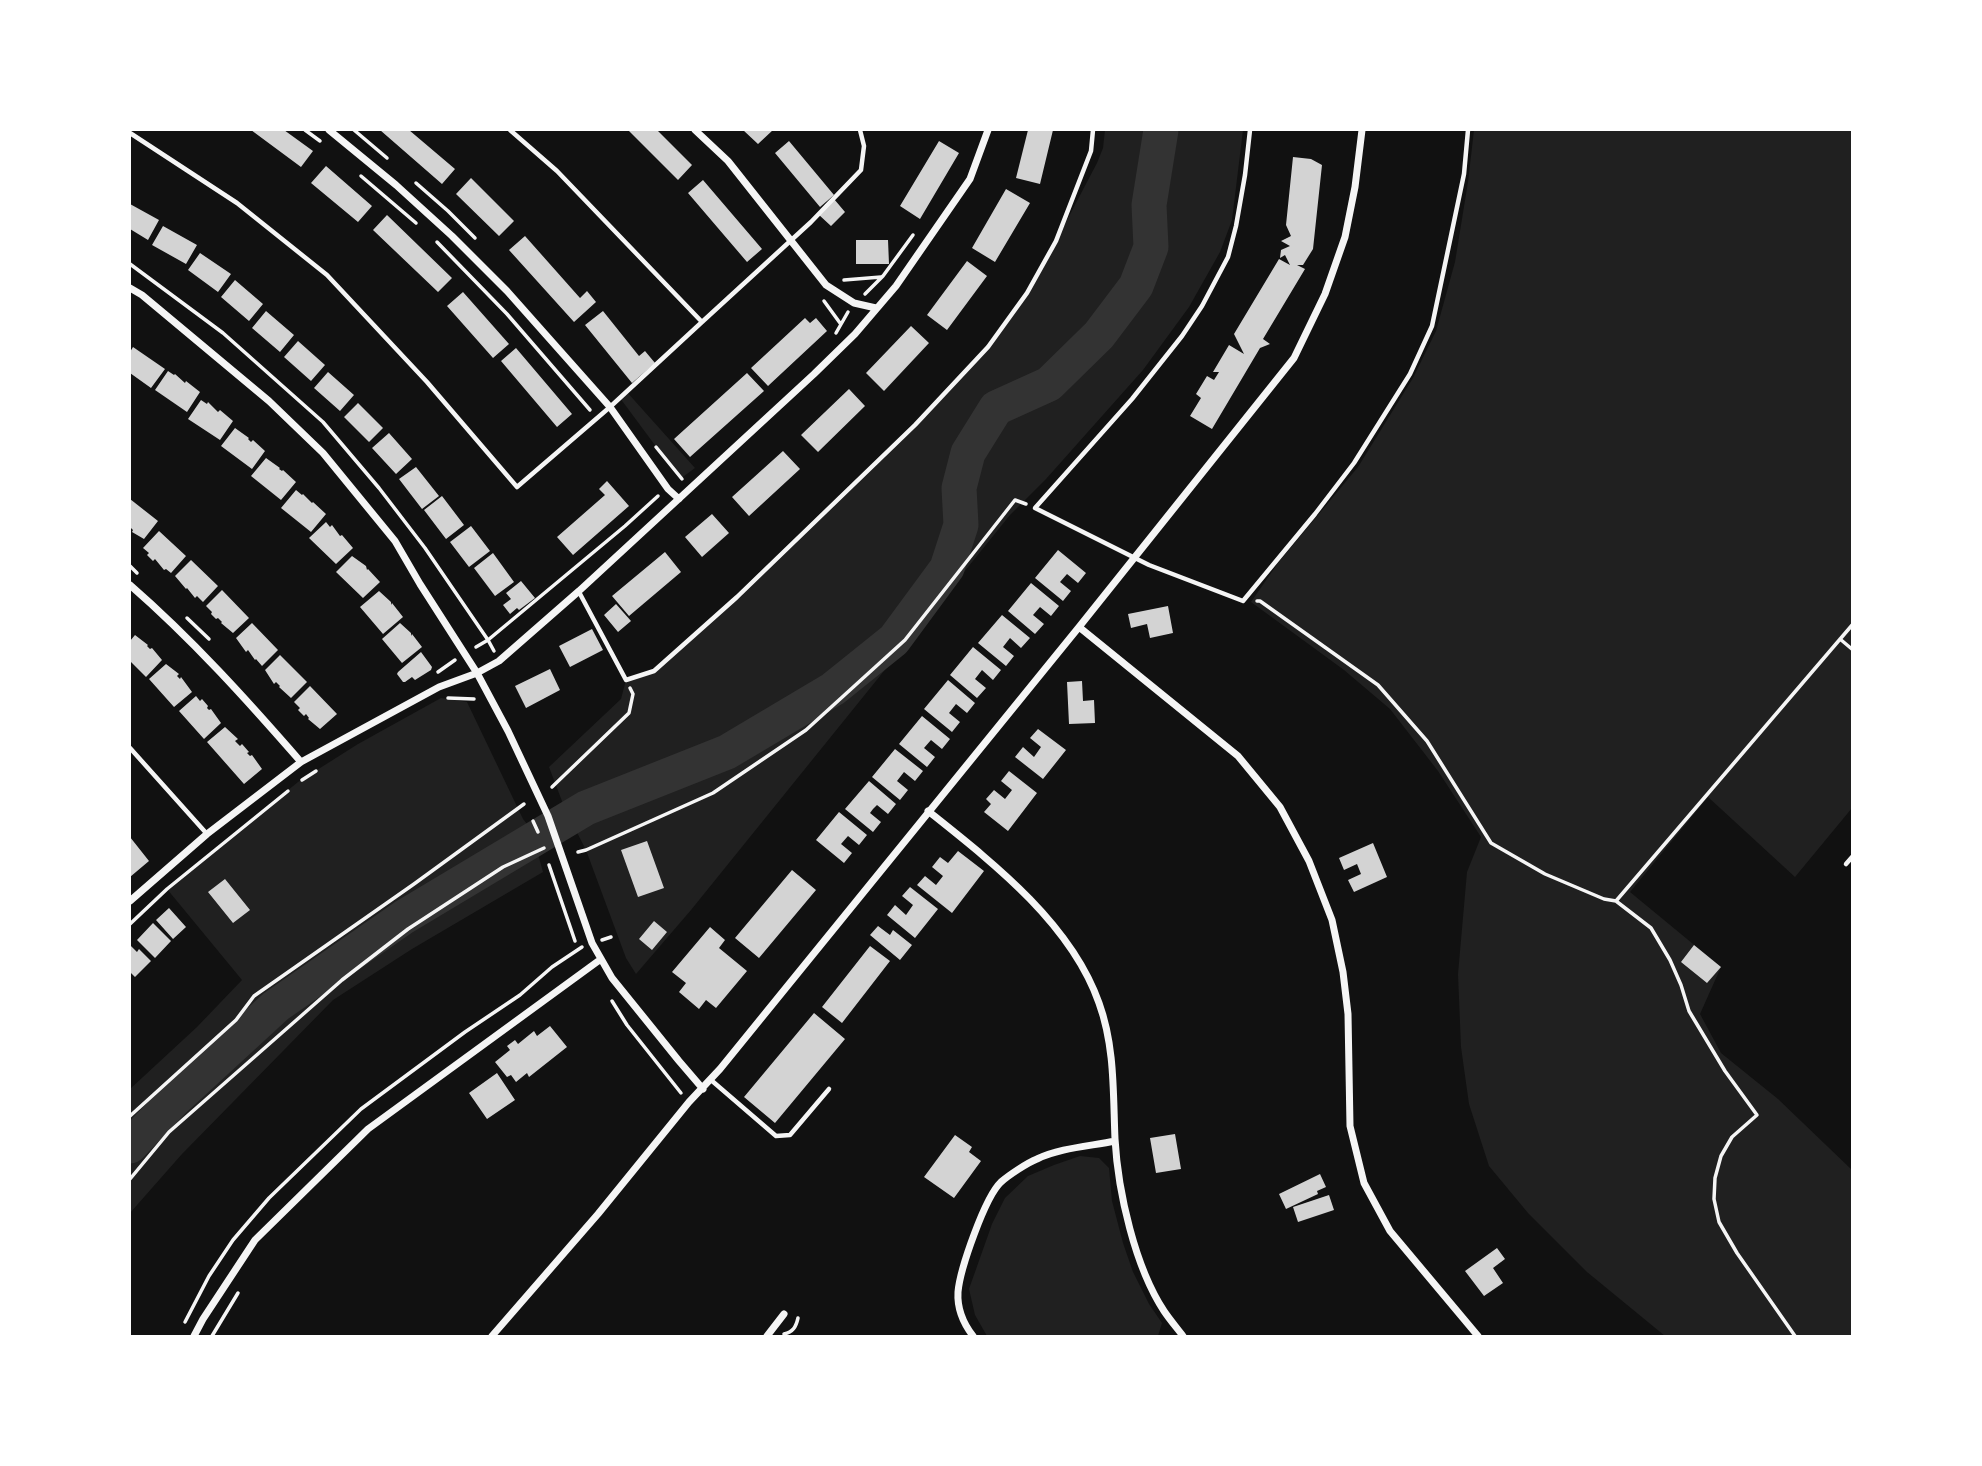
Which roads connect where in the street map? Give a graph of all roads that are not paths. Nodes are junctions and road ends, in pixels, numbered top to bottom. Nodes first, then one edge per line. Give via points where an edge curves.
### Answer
1 (330, 130) edge
2 (510, 130) edge
3 (695, 130) edge
4 (860, 130) edge
5 (988, 130) edge
6 (1093, 130) edge
7 (1250, 130) edge
8 (1362, 130) edge
9 (1468, 130) edge
10 (130, 133) edge
11 (790, 240) junction
12 (130, 288) edge
13 (876, 308) junction
14 (702, 322) junction
15 (610, 407) junction
16 (679, 499) junction
17 (1135, 557) junction
18 (130, 585) edge
19 (579, 591) junction
20 (1079, 627) junction
21 (477, 673) junction
22 (130, 748) edge
23 (301, 762) junction
24 (928, 811) junction
25 (207, 834) junction
26 (1853, 856) edge
27 (1846, 864) dead end
28 (130, 901) edge
29 (601, 959) junction
30 (710, 1080) junction
31 (703, 1089) junction
32 (829, 1089) dead end
33 (1115, 1141) junction
34 (784, 1314) dead end
35 (194, 1336) edge
36 (492, 1336) edge
37 (767, 1336) edge
38 (972, 1336) edge
39 (1183, 1336) edge
40 (1478, 1336) edge

1 - 15 street via 461,245
2 - 14 lane via 557,171
3 - 11 street via 728,161
4 - 11 lane via 864,146 861,170
5 - 13 street via 970,179
6 - 19 lane via 1091,151 1056,241 1027,293 988,347 915,425 737,597 654,671 626,680
7 - 17 lane via 1234,237 1202,306 1132,399 1035,508
8 - 17 street via 1345,237 1325,294 1294,358
9 - 17 lane via 1464,174 1432,326 1410,374 1354,463 1315,514 1242,601
10 - 15 lane via 237,203 327,275 517,487
11 - 13 street via 826,285 855,303
11 - 14 lane
12 - 21 street via 269,401 323,453 395,541
13 - 16 street via 814,374
14 - 15 lane
15 - 16 street
16 - 19 street
17 - 20 street
18 - 23 street via 189,639
19 - 21 street via 499,661
20 - 24 street
20 - 40 street via 1238,756 1280,807 1332,920 1348,1014 1350,1126 1364,1183 1390,1231
21 - 23 street via 439,687
21 - 29 street via 548,816
22 - 25 lane
23 - 25 street
24 - 30 street
24 - 33 street via 1027,895 1083,966 1109,1039
25 - 28 street
26 - 27 lane
29 - 31 street
29 - 35 street via 368,1129 255,1240
30 - 31 street
30 - 32 lane via 776,1136 790,1135
31 - 36 street
33 - 38 street via 1037,1159 999,1184 978,1222 958,1292 962,1320
33 - 39 street via 1126,1216 1148,1280
34 - 37 street

